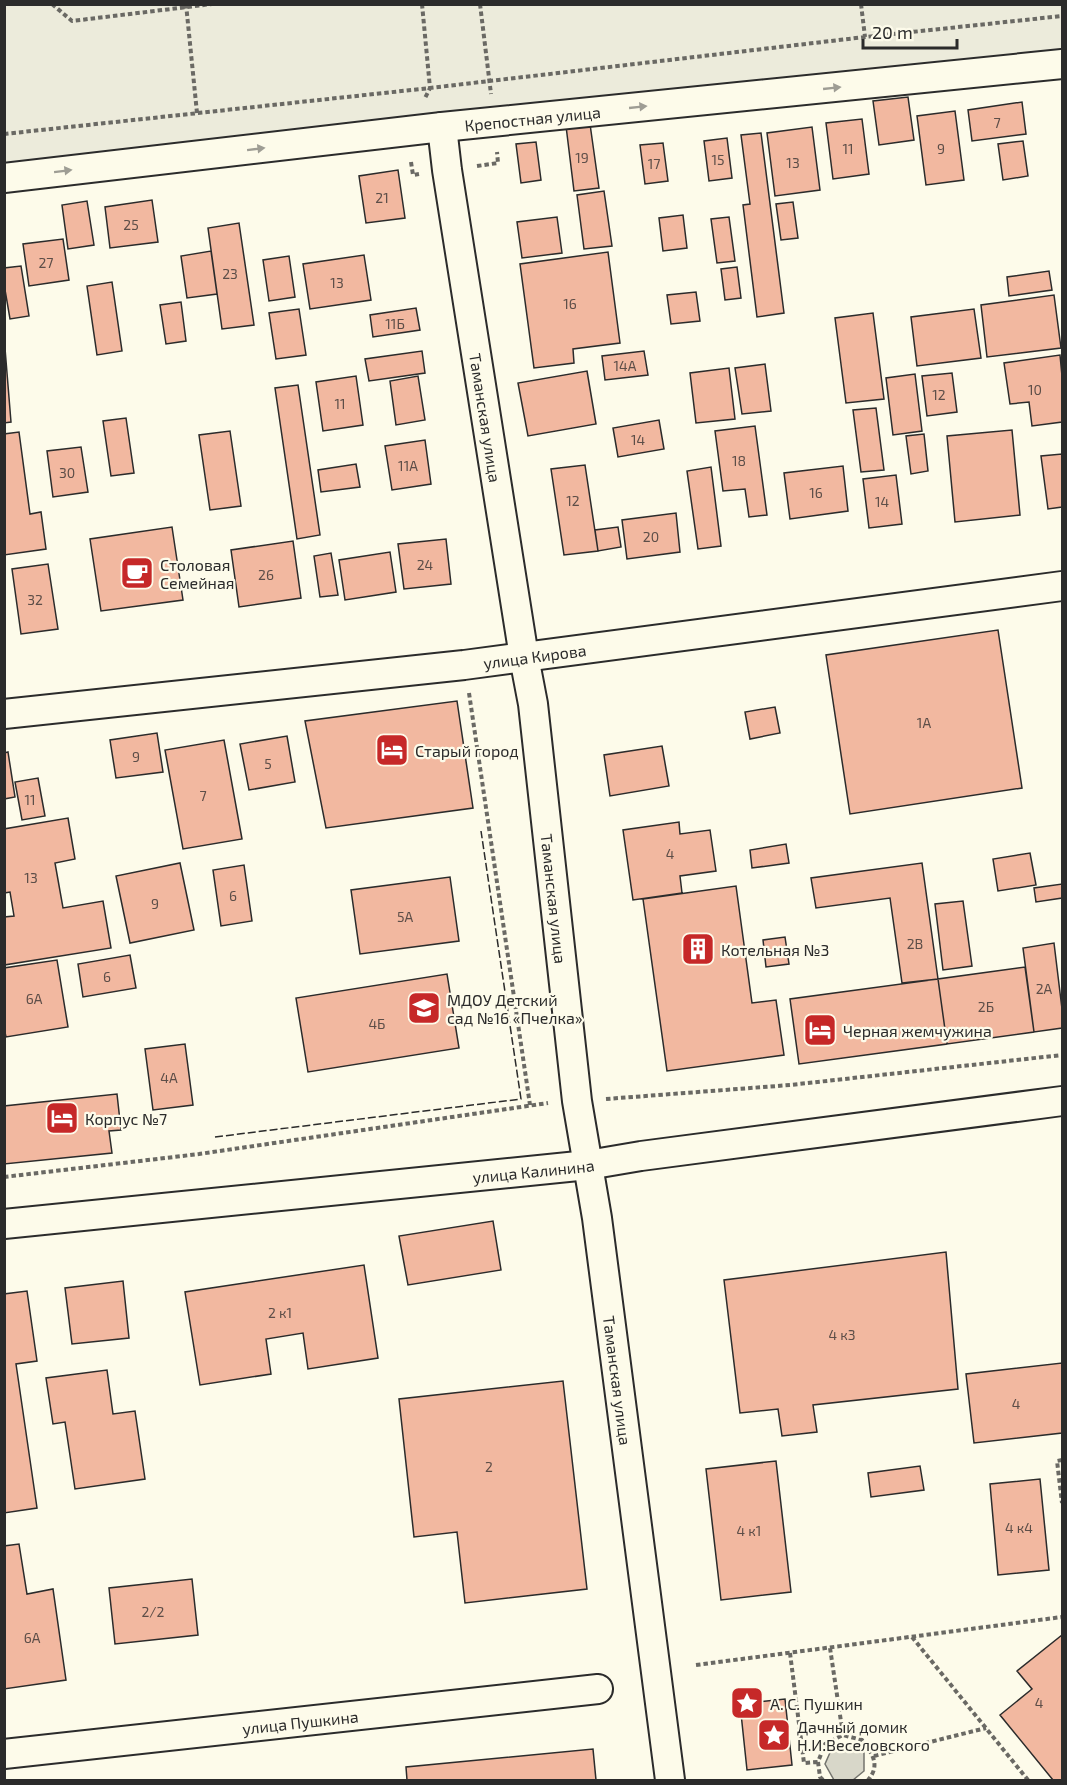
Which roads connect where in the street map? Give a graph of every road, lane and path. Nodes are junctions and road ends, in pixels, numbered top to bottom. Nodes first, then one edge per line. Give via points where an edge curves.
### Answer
1 (52, 4) edge
2 (212, 4) edge
3 (480, 4) edge
4 (861, 4) edge
5 (187, 6) edge
6 (1062, 16) edge
7 (865, 37) junction
8 (1062, 64) edge
9 (489, 81) junction
10 (197, 113) junction
11 (494, 122) junction
12 (442, 127) junction
13 (4, 134) edge
14 (4, 178) edge
15 (1062, 586) edge
16 (524, 657) junction
17 (469, 689) dead end
18 (4, 714) edge
19 (1062, 1055) edge
20 (577, 1101) junction
21 (1062, 1101) edge
22 (530, 1105) junction
23 (588, 1165) junction
24 (4, 1177) edge
25 (4, 1224) edge
26 (1062, 1460) edge
27 (1062, 1503) edge
28 (1062, 1617) edge
29 (912, 1637) junction
30 (830, 1648) junction
31 (790, 1653) junction
32 (696, 1665) dead end
33 (598, 1689) dead end
34 (986, 1728) junction
35 (843, 1735) junction
36 (4, 1754) edge
37 (874, 1756) junction
38 (818, 1762) junction
39 (670, 1780) edge
40 (824, 1780) edge
41 (868, 1780) edge
42 (1028, 1780) edge

1 - 5 path via 72,21
2 - 5 path
3 - 9 path
4 - 7 path
5 - 10 path
6 - 7 path
7 - 9 path
11 -> 8 street, Крепостная улица
9 - 10 path
9 - 11 path
10 - 13 path
11 - 12 street, Крепостная улица
14 -> 12 street, Крепостная улица
12 - 16 street, Таманская улица
15 - 16 street, улица Кирова
16 - 18 street, улица Кирова
16 - 20 street, Таманская улица via 533,704
17 - 22 path
19 - 20 path via 790,1085
20 - 22 path
20 - 23 street, Таманская улица
21 - 23 street, улица Калинина
22 - 24 path via 199,1154
23 - 25 street, улица Калинина
23 - 39 street, Таманская улица
26 - 27 path via 1057,1461
28 - 29 path
29 - 30 path
29 - 34 path
30 - 31 path
30 - 35 path
31 - 32 path
31 - 38 path via 804,1763
33 - 36 street, улица Пушкина
34 - 37 path
34 - 42 path
35 - 37 path via 862,1740
35 - 38 path via 825,1744
37 - 41 path via 874,1774
38 - 40 path

